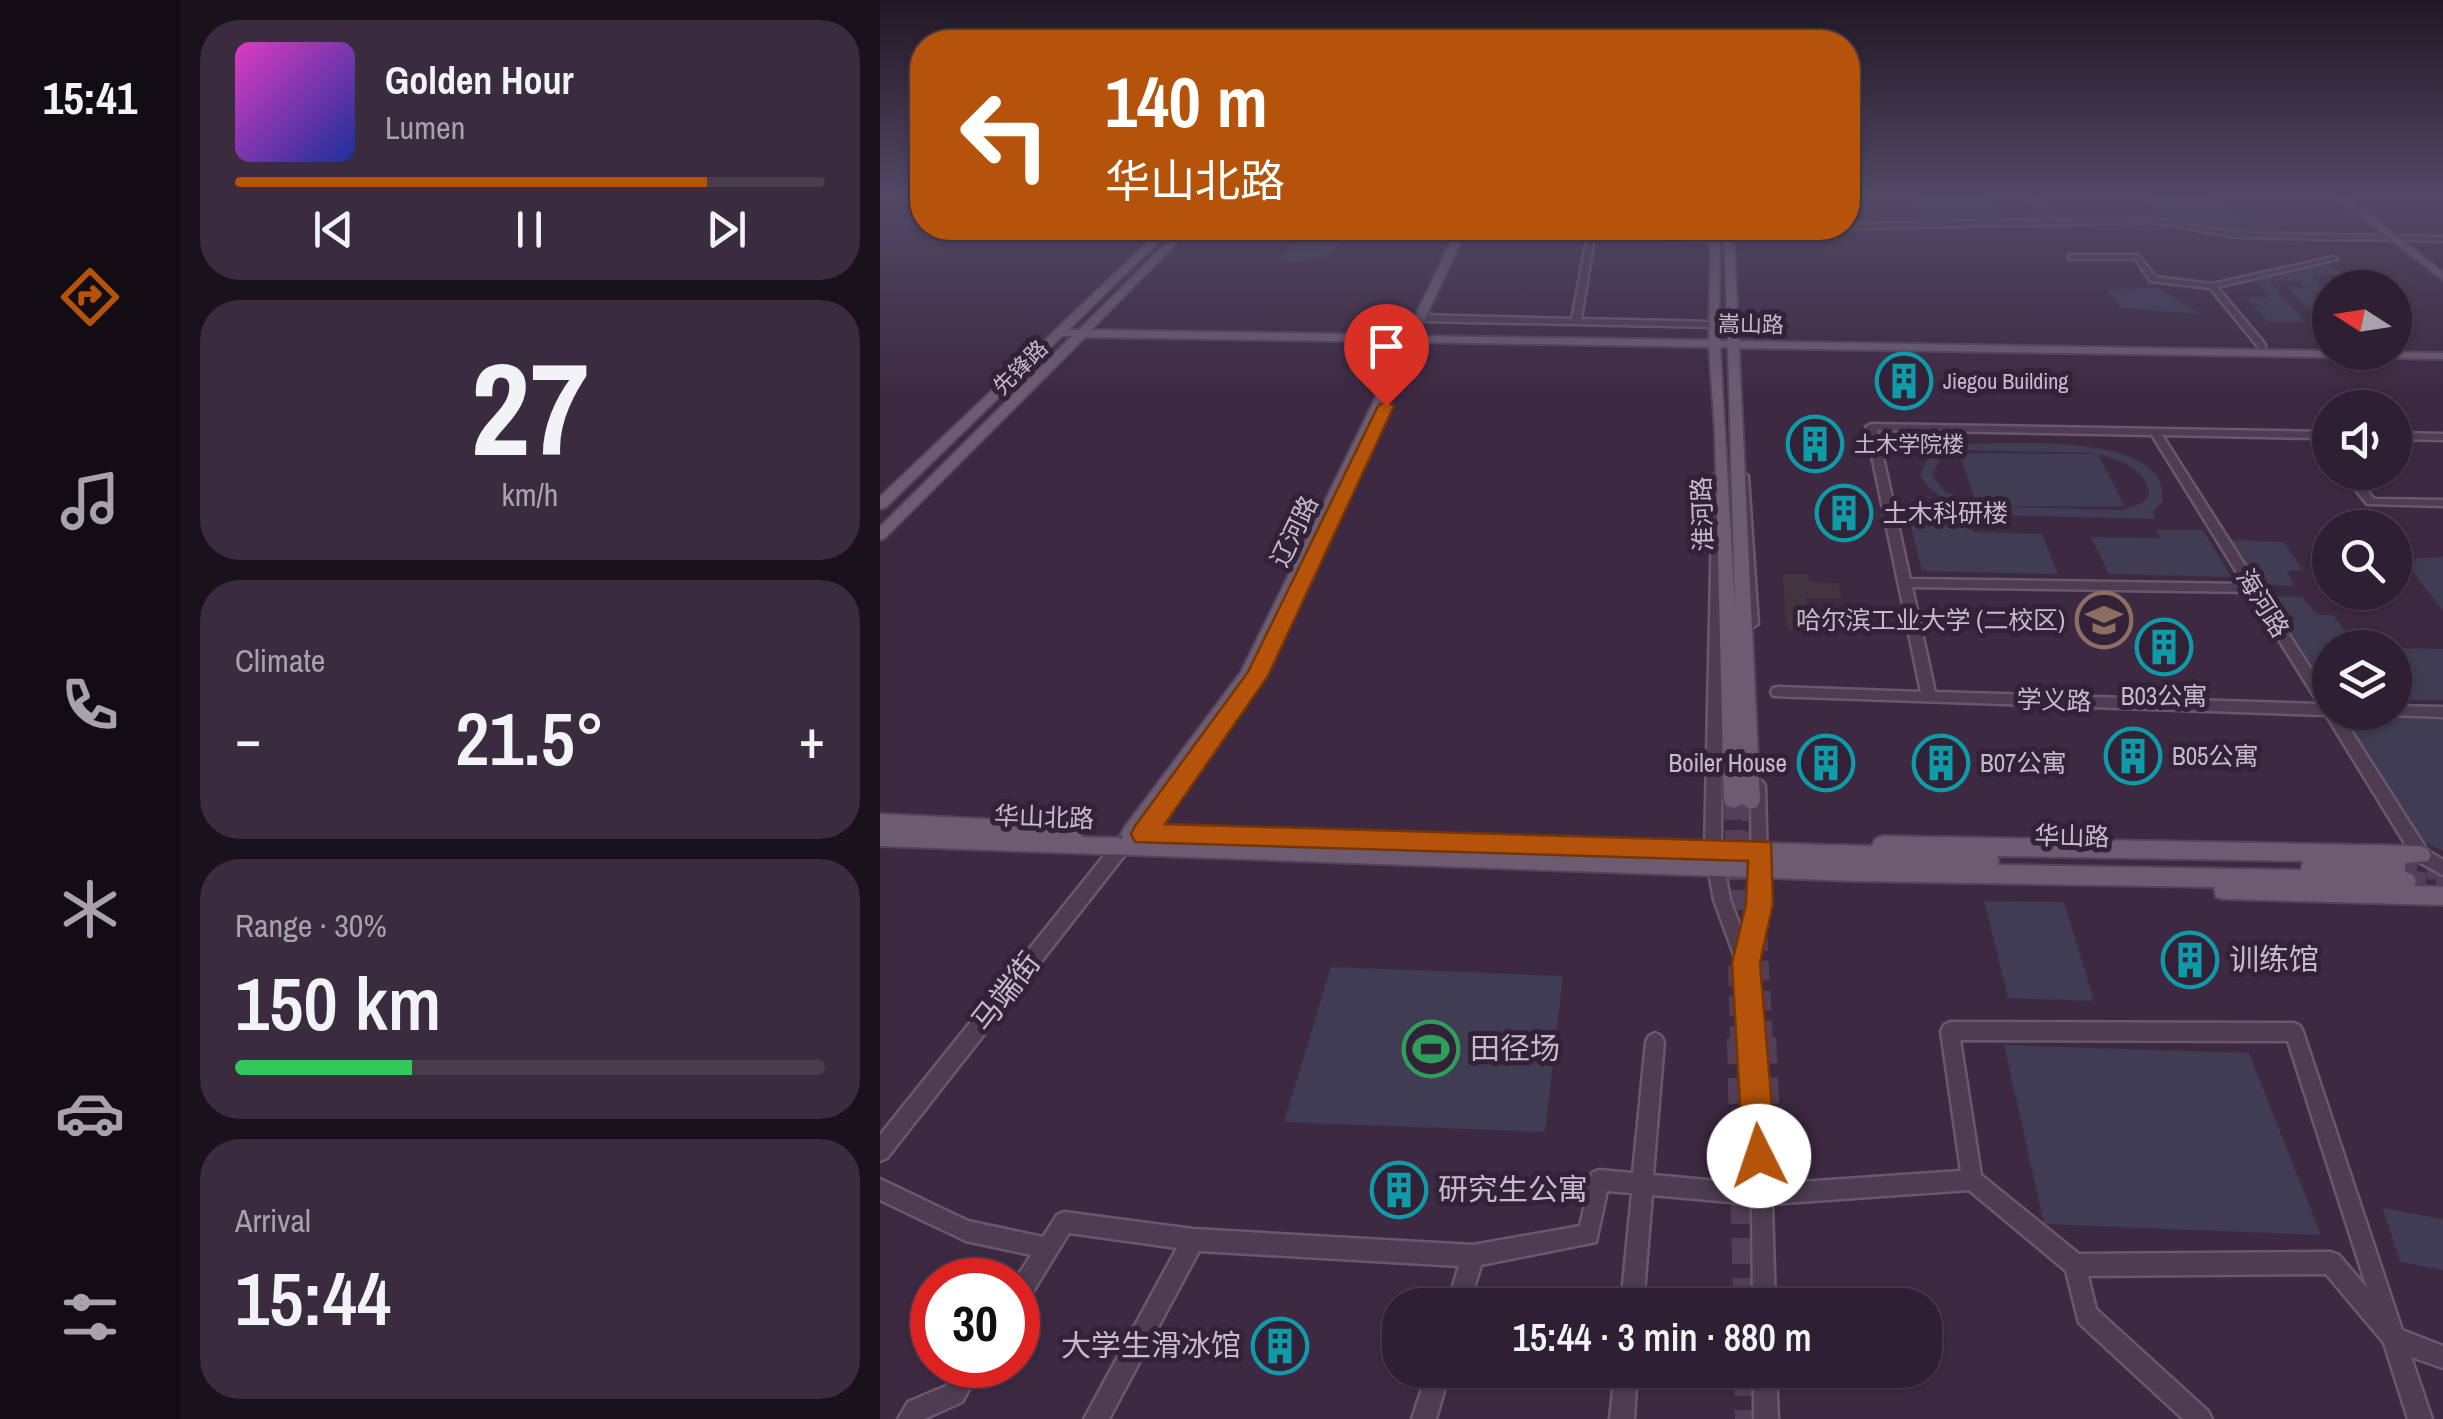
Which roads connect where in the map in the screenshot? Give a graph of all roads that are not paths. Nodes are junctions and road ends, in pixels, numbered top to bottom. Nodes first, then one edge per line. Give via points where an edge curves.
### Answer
1 (1132, 262) edge
2 (1152, 262) edge
3 (1449, 262) edge
4 (1585, 262) edge
5 (1721, 262) edge
6 (1727, 262) edge
7 (2142, 262) edge
8 (2319, 262) edge
9 (2212, 286) junction
10 (1576, 321) junction
11 (1419, 329) junction
12 (1062, 330) junction
13 (1086, 330) junction
14 (1714, 335) junction
15 (1735, 340) junction
16 (2262, 346) junction
17 (2312, 347) edge
18 (2412, 349) edge
19 (2443, 352) edge
20 (2155, 432) junction
21 (2312, 435) edge
22 (2412, 436) edge
23 (2443, 437) edge
24 (1730, 451) junction
25 (2360, 490) edge
26 (2443, 502) edge
27 (880, 504) edge
28 (880, 535) edge
29 (1904, 583) junction
30 (2255, 588) junction
31 (2312, 682) edge
32 (1778, 692) dead end
33 (1929, 696) junction
34 (2312, 709) edge
35 (2412, 712) edge
36 (2443, 712) edge
37 (2342, 730) edge
38 (1742, 801) tunnel mouth
39 (880, 822) edge
40 (880, 838) edge
41 (1132, 838) junction
42 (1814, 850) junction
43 (2421, 854) junction
44 (1715, 857) junction
45 (1754, 859) junction
46 (2443, 868) edge
47 (1854, 872) junction
48 (2443, 896) edge
49 (1746, 963) junction
50 (1655, 1042) dead end
51 (880, 1151) edge
52 (1972, 1180) junction
53 (1643, 1181) junction
54 (880, 1189) edge
55 (1762, 1195) junction
56 (1194, 1240) junction
57 (1047, 1248) junction
58 (1473, 1256) junction
59 (1040, 1259) edge
60 (2076, 1265) junction
61 (1463, 1288) edge
62 (1634, 1288) edge
63 (1764, 1288) edge
64 (2398, 1341) junction
65 (2443, 1357) edge
66 (958, 1388) edge
67 (1433, 1388) edge
68 (1625, 1388) edge
69 (1765, 1388) edge
70 (910, 1419) edge
71 (1096, 1419) edge
72 (1424, 1419) edge
73 (1622, 1419) edge
74 (1766, 1419) edge
75 (2200, 1419) edge
76 (2420, 1419) edge

1 - 12 main road, 先锋路
2 - 13 main road, 先锋路
3 - 11 main road, 辽河路
4 - 10 street
5 - 14 main road, 淮河路
6 - 15 main road, 淮河路
7 - 9 street via 2153,279
8 - 9 street
9 - 16 street
10 - 11 street
10 - 14 street
11 - 13 main road, 嵩山路
11 - 14 main road, 嵩山路
11 - 41 main road, 辽河路 via 1248,675
12 - 13 main road, 嵩山路
12 - 27 main road, 先锋路
13 - 28 main road, 先锋路
14 - 15 main road, 嵩山路
14 - 24 main road, 淮河路
15 - 16 main road, 嵩山路
15 - 19 main road, 嵩山路
15 - 24 main road, 淮河路
16 - 17 main road, 嵩山路
18 - 19 main road, 嵩山路
20 - 21 street
20 - 29 street via 1871,427
20 - 30 street, 海河路
22 - 23 street
24 - 38 main road, 淮河路
24 - 44 street via 1715,499
24 - 45 street via 1747,500
25 - 26 street via 2370,502
29 - 30 street
29 - 33 street
30 - 31 street, 海河路
32 - 33 street, 学义路
33 - 34 street, 学义路
35 - 36 street
37 - 43 street, 海河路
39 - 41 main road, 华山北路
40 - 41 main road, 华山北路
41 - 44 main road, 华山北路
41 - 51 street, 马端街
42 - 43 main road via 1924,843
42 - 45 main road, 华山路
42 - 47 main road, 华山路 via 2401,875
43 - 46 street, 海河路
44 - 45 main road, 华山北路
44 - 49 street via 1722,900
45 - 47 main road
45 - 49 street via 1760,904
47 - 48 main road, 华山路 via 1918,882
49 - 55 street
50 - 53 street
52 - 55 street
52 - 60 street
52 - 64 street via 1950,1032 2294,1032
53 - 55 street
53 - 58 street via 1598,1180 1590,1235
53 - 62 street
54 - 57 street via 966,1231
55 - 63 street
56 - 57 street via 1064,1222
56 - 58 street
56 - 71 street
57 - 59 street
58 - 61 street
60 - 64 street via 2331,1263
60 - 75 street via 2087,1316
64 - 65 street
64 - 76 street
66 - 70 street
67 - 72 street
68 - 73 street
69 - 74 street

